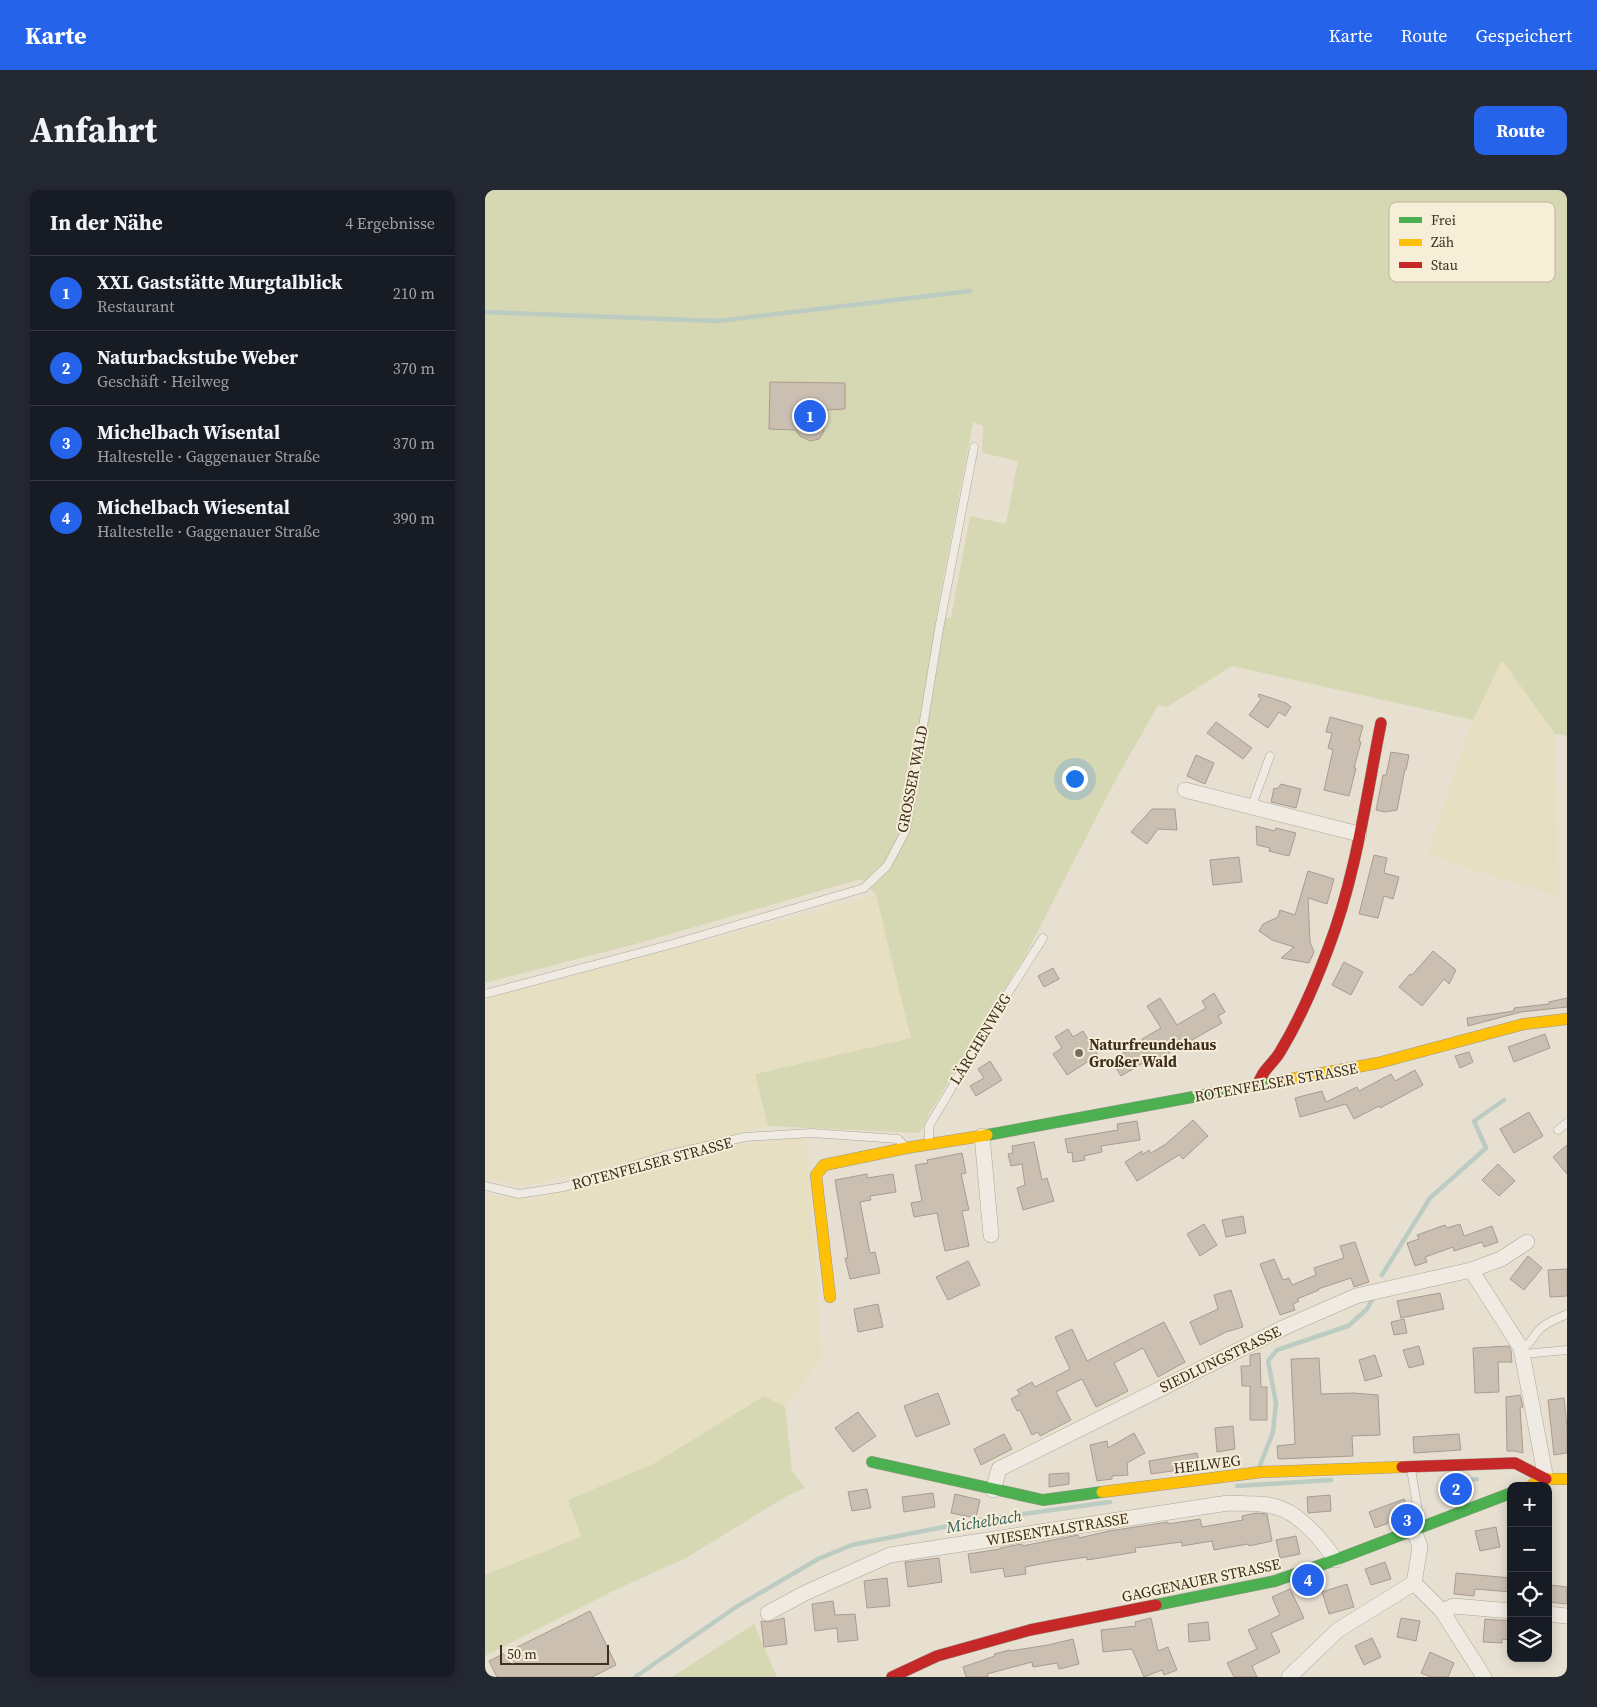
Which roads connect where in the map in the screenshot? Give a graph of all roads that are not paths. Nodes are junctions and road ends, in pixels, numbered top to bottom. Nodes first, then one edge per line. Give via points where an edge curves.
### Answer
1 (974, 447) dead end
2 (1381, 723) dead end
3 (1270, 756) dead end
4 (1185, 790) dead end
5 (1251, 808) junction
6 (1359, 834) junction
7 (1043, 938) dead end
8 (485, 994) edge
9 (1567, 1019) edge
10 (1258, 1086) junction
11 (1567, 1123) edge
12 (1558, 1130) dead end
13 (982, 1136) junction
14 (929, 1144) junction
15 (906, 1148) junction
16 (485, 1186) edge
17 (991, 1235) dead end
18 (1527, 1242) dead end
19 (1471, 1270) junction
20 (830, 1297) dead end
21 (1567, 1314) edge
22 (1567, 1350) edge
23 (1522, 1351) junction
24 (872, 1462) dead end
25 (1411, 1467) junction
26 (1546, 1479) junction
27 (1567, 1479) edge
28 (1539, 1482) edge
29 (993, 1490) junction
30 (1507, 1495) edge
31 (1418, 1511) dead end
32 (1414, 1530) junction
33 (1335, 1560) junction
34 (1414, 1583) junction
35 (1442, 1611) junction
36 (1507, 1611) edge
37 (768, 1613) dead end
38 (1552, 1614) edge
39 (1567, 1616) edge
40 (892, 1677) edge
41 (1289, 1677) edge
42 (1484, 1677) edge

1 - 8 lane, GROSSER WALD via 939,629 906,830 887,866 864,888
2 - 6 street
3 - 5 lane
4 - 5 street
5 - 6 street
6 - 10 street via 1349,884 1305,1007 1279,1054 1259,1078
7 - 14 lane, LÄRCHENWEG via 929,1126
9 - 10 street, ROTENFELSER STRASSE via 1524,1024 1378,1063
10 - 13 street, ROTENFELSER STRASSE
11 - 12 lane
13 - 14 street, ROTENFELSER STRASSE
13 - 17 street
14 - 15 street, ROTENFELSER STRASSE
15 - 16 lane, ROTENFELSER STRASSE via 898,1139 812,1133 745,1137 667,1155 564,1187 519,1194
15 - 20 street, ROTENFELSER STRASSE via 824,1165 816,1175
18 - 19 street, SIEDLUNGSTRASSE via 1501,1259
19 - 23 street
19 - 29 street, SIEDLUNGSTRASSE via 1356,1296 1285,1327 999,1469
21 - 23 lane via 1543,1326
22 - 23 lane
23 - 26 street
24 - 29 street, HEILWEG
25 - 26 street, HEILWEG via 1515,1463
25 - 29 street, HEILWEG via 1249,1473 1043,1500
25 - 31 lane
26 - 27 street
26 - 28 street
30 - 32 street, GAGGENAUER STRASSE
32 - 33 street, GAGGENAUER STRASSE
32 - 34 street via 1420,1547
33 - 37 street, WIESENTALSTRASSE via 1308,1527 1284,1509 1266,1504 1228,1503 890,1555
33 - 40 street, GAGGENAUER STRASSE via 1275,1582 1030,1630 937,1656
34 - 35 street
34 - 41 street via 1338,1630
35 - 36 street via 1454,1606
35 - 42 street
38 - 39 street

